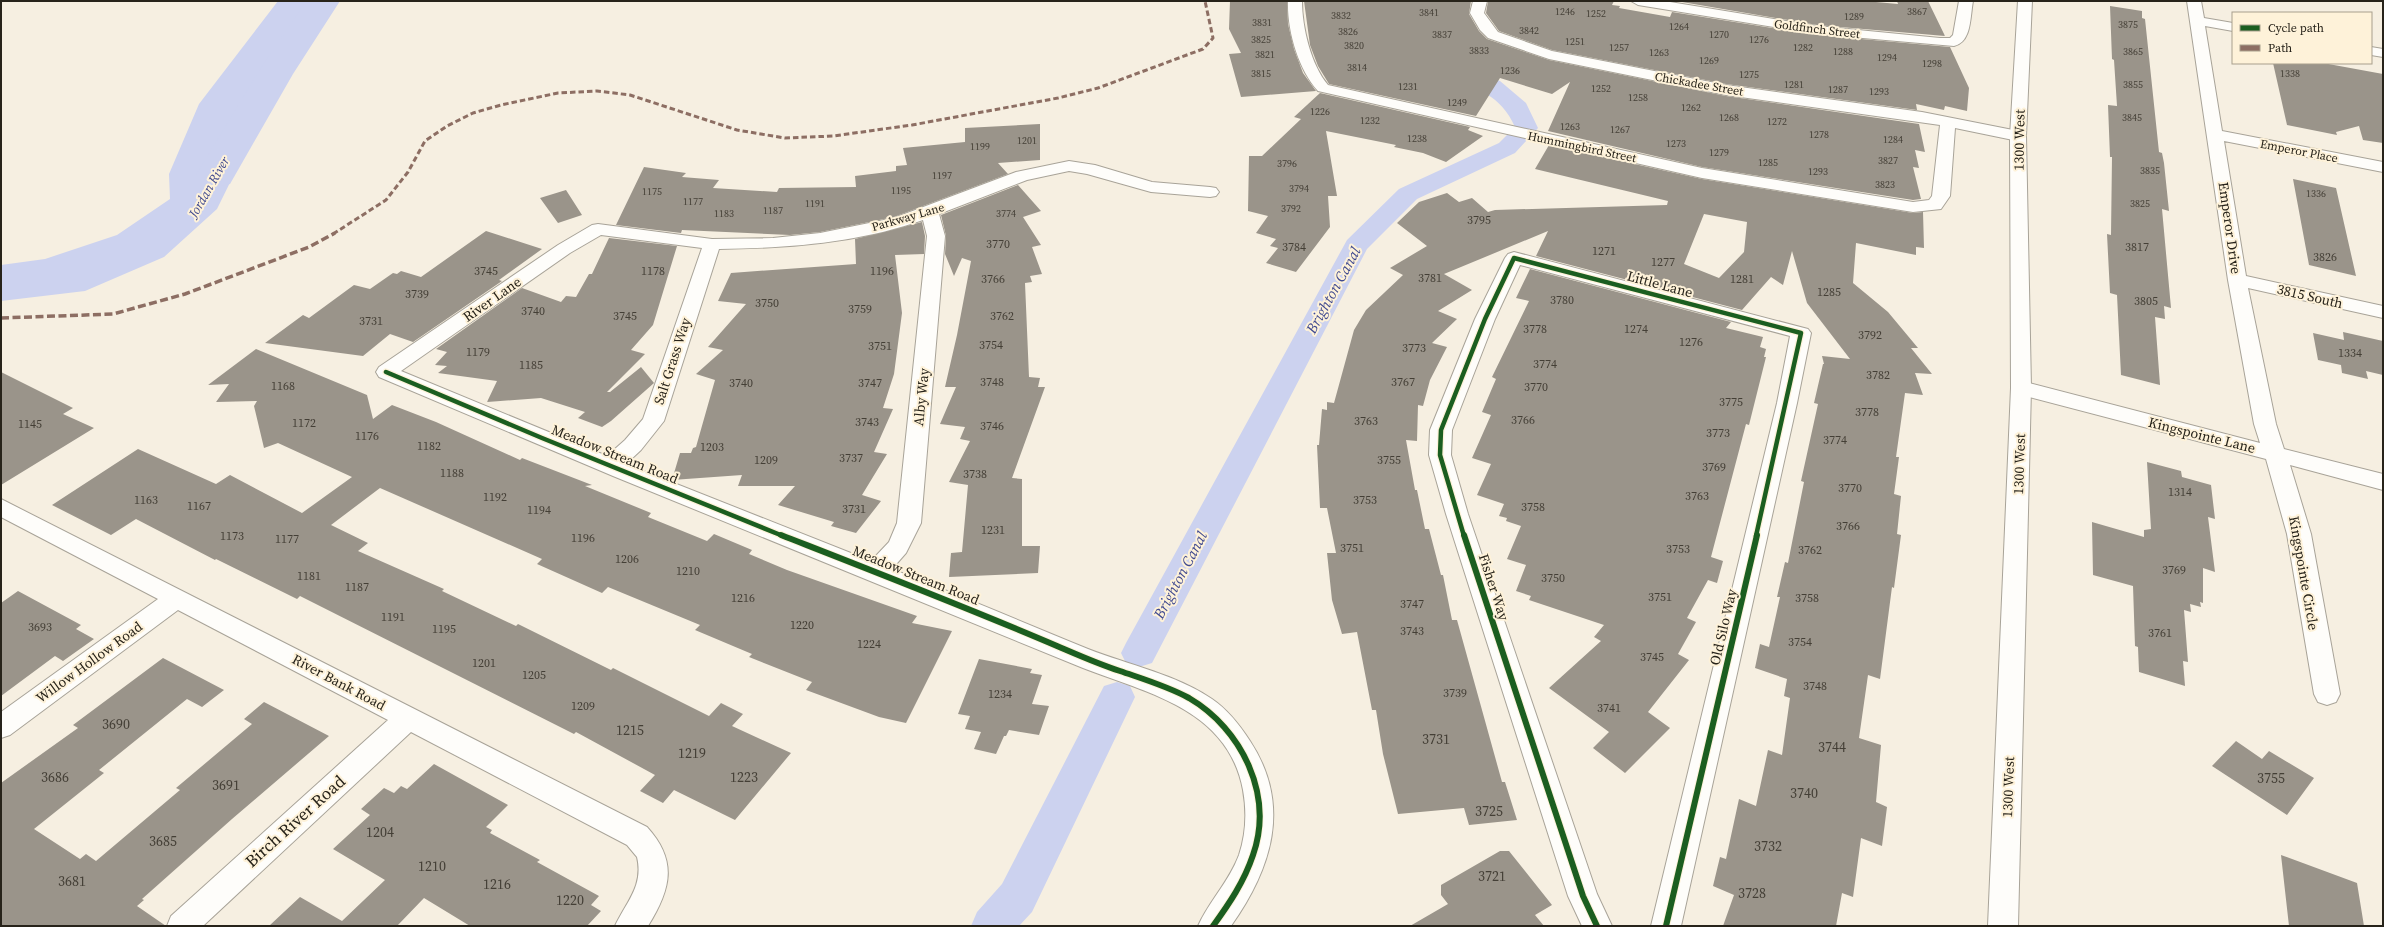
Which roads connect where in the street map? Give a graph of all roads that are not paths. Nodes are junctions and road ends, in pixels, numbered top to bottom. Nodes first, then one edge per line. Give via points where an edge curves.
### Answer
1 (1295, 1) edge
2 (1480, 1) edge
3 (1638, 1) edge
4 (1966, 1) edge
5 (2025, 1) edge
6 (2194, 1) edge
7 (2198, 21) junction
8 (2232, 27) edge
9 (2372, 51) edge
10 (2383, 53) edge
11 (1948, 122) junction
12 (2216, 135) junction
13 (2018, 136) junction
14 (2383, 167) edge
15 (1210, 192) dead end
16 (930, 212) junction
17 (598, 229) joint
18 (712, 244) junction
19 (1514, 258) joint
20 (2237, 280) junction
21 (2383, 312) edge
22 (1801, 334) joint
23 (386, 372) joint
24 (2021, 388) junction
25 (2275, 453) junction
26 (611, 465) junction
27 (2383, 482) edge
28 (1, 507) edge
29 (876, 571) junction
30 (177, 598) junction
31 (2327, 694) dead end
32 (408, 718) junction
33 (1, 727) edge
34 (182, 926) edge
35 (630, 926) edge
36 (1212, 926) edge
37 (1597, 926) edge
38 (1666, 926) edge
39 (2003, 926) edge

1 - 11 street, Hummingbird Street via 1296,20 1314,77 1323,88 1538,138 1759,183 1913,206 1935,205 1941,196
2 - 11 street, Chickadee Street via 1477,13 1493,35 1549,55 1726,90
3 - 4 street, Goldfinch Street via 1801,27 1940,42 1954,42 1960,36
5 - 13 street, 1300 West
6 - 7 street, Emperor Drive
7 - 8 street
7 - 12 street, Emperor Drive
9 - 10 street
11 - 13 street, Chickadee Street
12 - 14 street, Emperor Place
12 - 20 street, Emperor Drive
13 - 24 street, 1300 West
15 - 16 street, Parkway Lane via 1151,187 1089,169 1069,166 1022,176
16 - 18 street, Parkway Lane via 898,223 820,238 773,243
16 - 29 street, Alby Way via 936,236 909,522 898,547
17 - 18 street, Parkway Lane
17 - 23 street, River Lane
18 - 26 street, Salt Grass Way via 652,421 633,445
19 - 22 street, Little Lane
19 - 37 street, Fisher Way via 1485,320 1441,430 1440,455 1582,896
20 - 21 street, 3815 South
20 - 25 street, Emperor Drive via 2265,424
22 - 38 street, Old Silo Way
23 - 26 street, Meadow Stream Road
24 - 25 street, Kingspointe Lane
24 - 39 street, 1300 West
25 - 27 street, Kingspointe Lane
25 - 31 street, Kingspointe Circle via 2299,534
26 - 29 street, Meadow Stream Road
28 - 30 street, River Bank Road
29 - 36 street, Meadow Stream Road via 1102,665 1160,684 1199,704 1226,727 1246,757 1259,793 1260,831 1251,866 1232,901
30 - 32 street, River Bank Road
30 - 33 street, Willow Hollow Road
32 - 34 street, Birch River Road
32 - 35 street, River Bank Road via 637,836 651,852 654,875 648,900

